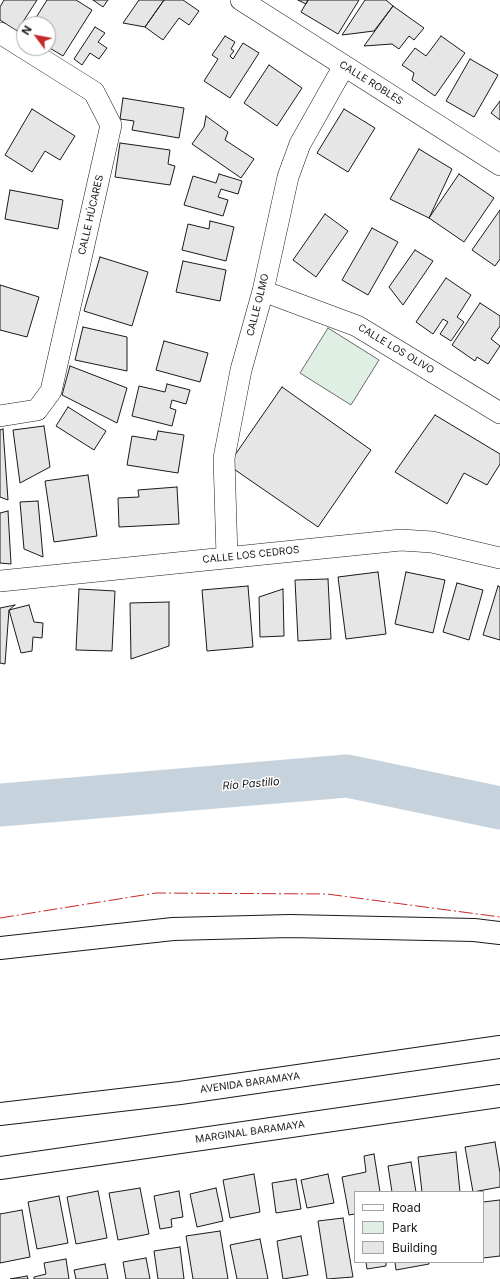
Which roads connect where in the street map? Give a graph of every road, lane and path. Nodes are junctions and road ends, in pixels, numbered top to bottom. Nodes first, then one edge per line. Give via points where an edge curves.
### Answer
1 (241, 0) edge
2 (0, 33) edge
3 (344, 66) junction
4 (500, 165) edge
5 (263, 291) junction
6 (500, 413) edge
7 (0, 416) edge
8 (227, 557) junction
9 (500, 558) edge
10 (0, 581) edge
11 (500, 933) edge
12 (0, 948) edge
13 (500, 1047) edge
14 (500, 1096) edge
15 (0, 1114) edge
16 (0, 1168) edge

1 - 3 street, CALLE ROBLES
2 - 7 street, CALLE HÚCARES via 94,92 111,126 51,391 37,410
3 - 4 street, CALLE ROBLES
3 - 5 street, CALLE OLMO via 300,144 288,177
5 - 6 street, CALLE LOS OLIVO via 357,326
5 - 8 street, CALLE OLMO via 241,370 224,458
8 - 9 street, CALLE LOS CEDROS via 401,540 432,542
8 - 10 street, CALLE LOS CEDROS
11 - 12 main road via 474,930 290,926 173,929
13 - 15 main road, AVENIDA BARAMAYA via 180,1092
14 - 16 main road, MARGINAL BARAMAYA

